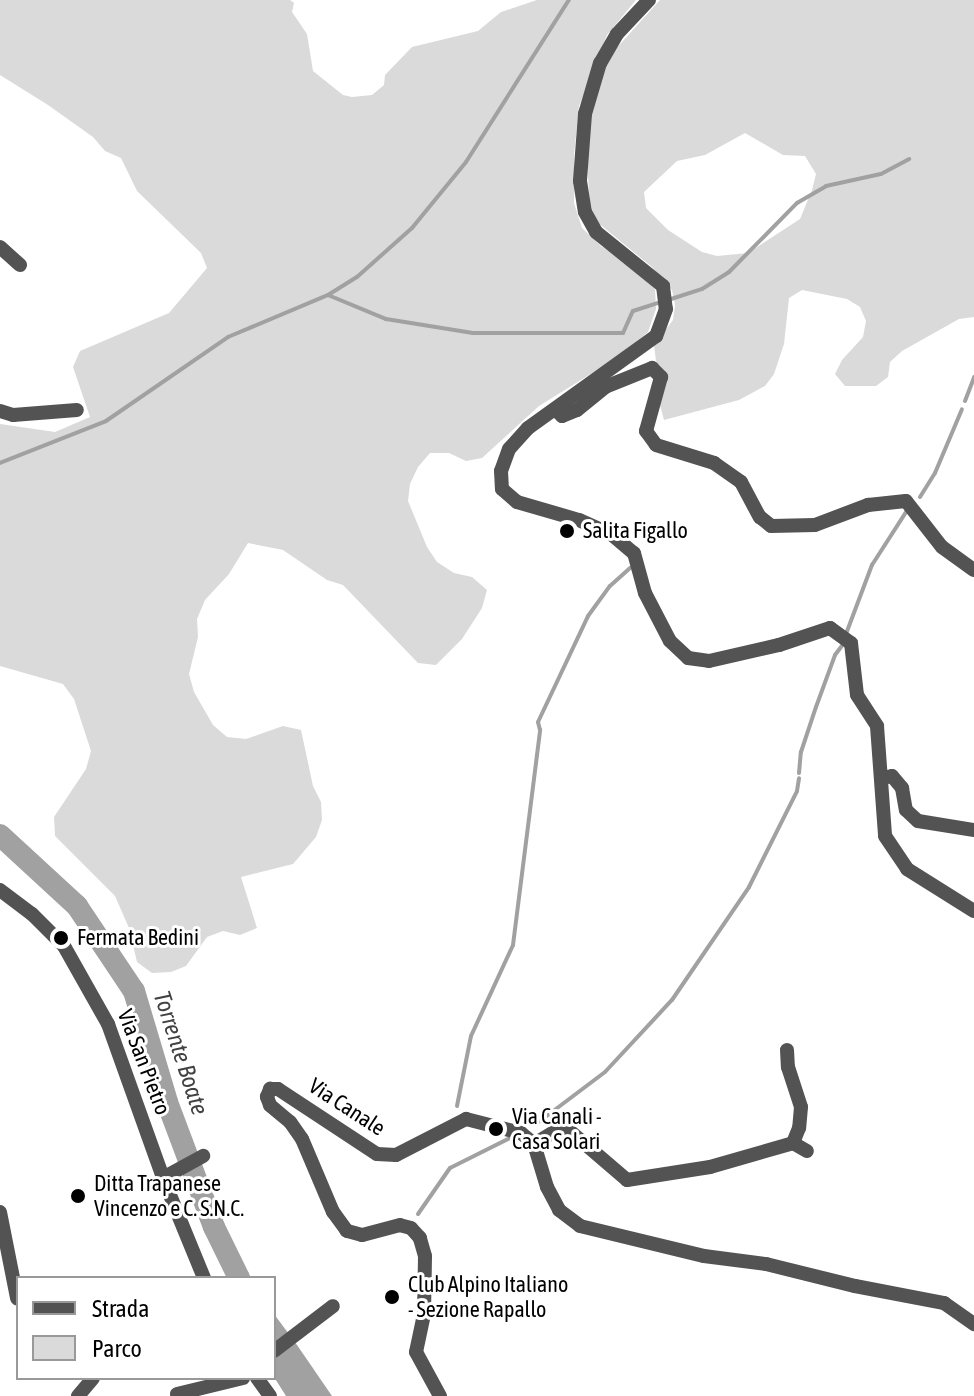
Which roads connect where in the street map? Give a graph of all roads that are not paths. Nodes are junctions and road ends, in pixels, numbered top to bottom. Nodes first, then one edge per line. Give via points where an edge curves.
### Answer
1 (649, 0) edge
2 (0, 247) edge
3 (20, 265) dead end
4 (555, 409) junction
5 (77, 410) dead end
6 (0, 411) edge
7 (974, 570) edge
8 (883, 778) junction
9 (974, 830) edge
10 (0, 890) edge
11 (974, 911) edge
12 (787, 1050) dead end
13 (793, 1143) junction
14 (534, 1144) junction
15 (807, 1151) dead end
16 (199, 1158) dead end
17 (163, 1178) junction
18 (0, 1212) edge
19 (203, 1276) edge
20 (16, 1293) edge
21 (333, 1306) dead end
22 (974, 1324) edge
23 (276, 1349) edge
24 (91, 1380) edge
25 (235, 1380) edge
26 (177, 1394) edge
27 (78, 1396) edge
28 (440, 1396) edge

1 - 4 street via 617,34 600,63 585,114 580,181 585,212 596,232 663,286 666,309 656,336
2 - 3 street
4 - 7 street via 562,416 577,410 605,387 652,368 661,377 646,431 656,445 714,463 741,482 760,517 771,526 815,525 868,505 906,501 942,547
4 - 8 street via 509,449 501,471 502,489 517,502 611,534 634,553 645,593 670,641 688,658 709,661 830,628 851,643 857,695 877,726
5 - 6 street via 13,415
8 - 9 street via 892,776 902,788 906,810 918,821
8 - 11 street via 885,836 907,869
10 - 17 street, Via San Pietro via 52,932 78,968 108,1024
12 - 13 street via 801,1107
13 - 14 street via 760,1156 627,1180 564,1126
13 - 15 street
14 - 22 street via 559,1210 580,1226 944,1303
14 - 28 street, Via Canale via 521,1133 466,1119 396,1155 377,1154 278,1089 270,1089 267,1097 302,1139 333,1212 347,1231 362,1235 400,1225 420,1238 425,1256 424,1314 416,1352
16 - 17 street
17 - 19 street, Via San Pietro
18 - 20 street
21 - 23 street
24 - 27 street
25 - 26 street

